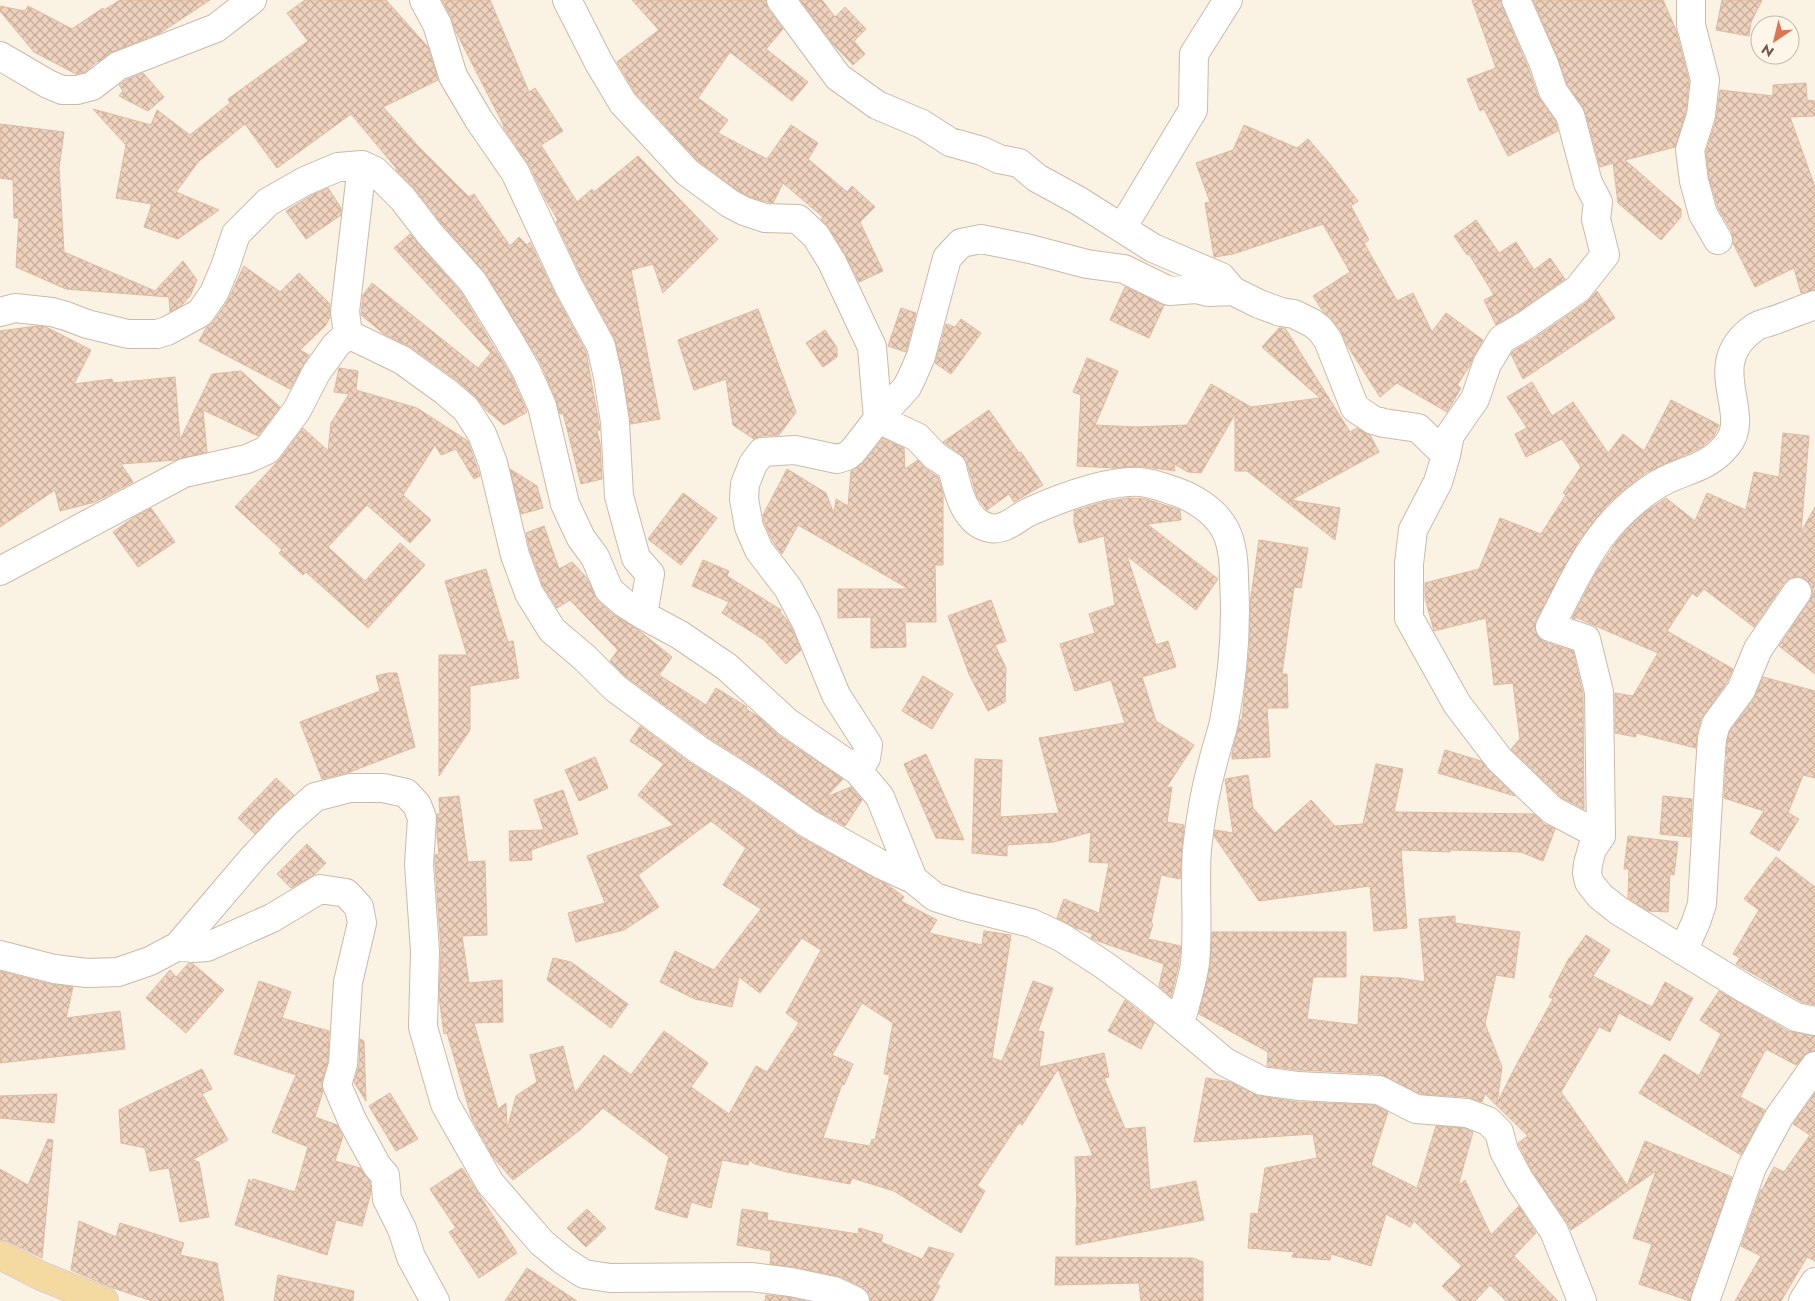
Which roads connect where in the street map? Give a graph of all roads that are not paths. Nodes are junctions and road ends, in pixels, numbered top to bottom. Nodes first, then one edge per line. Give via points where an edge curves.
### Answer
1 (252, 0) edge
2 (424, 0) edge
3 (567, 0) edge
4 (781, 0) edge
5 (1228, 0) edge
6 (1516, 0) edge
7 (1691, 0) edge
8 (0, 56) edge
9 (362, 165) junction
10 (1122, 228) junction
11 (1718, 240) dead end
12 (1233, 291) junction
13 (1815, 305) edge
14 (0, 312) edge
15 (348, 334) junction
16 (878, 419) junction
17 (1446, 455) junction
18 (0, 571) edge
19 (1797, 592) dead end
20 (643, 615) junction
21 (858, 771) junction
22 (1602, 836) junction
23 (913, 879) junction
24 (178, 946) junction
25 (1683, 951) junction
26 (0, 955) edge
27 (1815, 1022) edge
28 (1180, 1024) junction
29 (1815, 1066) edge
30 (0, 1255) edge
31 (1815, 1282) edge
32 (104, 1301) edge
33 (435, 1301) edge
34 (855, 1301) edge
35 (1582, 1301) edge
36 (1705, 1301) edge
37 (1804, 1301) edge

1 - 8 street via 216,28 118,66 92,86 77,90 62,90 48,84
2 - 20 street via 437,24 453,76 515,172 568,285 601,346 615,422 619,496 636,558 650,574
3 - 16 street via 622,103 687,172 744,211 764,218 798,219 816,236 872,347
4 - 10 street via 838,77 877,106 922,124 950,142 1019,164
5 - 10 street via 1194,54 1193,110
6 - 17 street via 1553,91 1570,115 1580,161 1598,202 1596,219 1605,255 1578,289 1502,339 1487,364 1475,399 1450,435
7 - 11 street via 1691,24 1705,80 1701,115 1690,150 1703,214
9 - 14 street via 338,167 268,202 236,234 214,293 200,313 167,331 128,334 52,312 15,308
9 - 15 street via 345,312
9 - 20 street via 375,171 403,199 473,282 526,370 542,406 565,504 581,538 595,557 609,590
10 - 12 street via 1153,248 1221,277
12 - 16 street via 1169,291 1124,269 1087,264 981,239 961,243 948,258 912,377
12 - 17 street via 1259,304 1294,314 1320,329 1328,340 1355,408 1373,420 1418,428
13 - 22 street via 1755,327 1735,348 1729,378 1737,420 1729,443 1703,466 1657,484 1627,506 1592,547 1550,627 1586,638 1592,658 1599,692
15 - 18 street via 316,373 297,410 267,450 184,473
15 - 23 street via 402,360 466,410 482,434 493,463 515,555 529,594 552,630 615,688 698,750 809,824
16 - 21 street via 853,451 838,459 795,450 762,452 745,484 744,498 749,527 759,550 806,622 836,695 868,745 866,758
16 - 28 street via 917,437 935,456 952,467 965,508 987,528 1000,529 1029,512 1090,489 1130,482 1143,482 1187,495 1223,526 1234,570 1233,660 1197,849 1195,963
17 - 22 street via 1438,482 1414,530 1409,564 1409,618 1457,704 1499,759 1552,810
19 - 25 street via 1758,648 1741,690 1716,724 1712,738 1702,904
20 - 21 street via 727,667 787,722
21 - 23 street via 880,797
22 - 25 street via 1592,849 1588,864 1589,882 1619,911
23 - 28 street via 935,897 1031,923 1061,937 1104,965
24 - 26 street via 150,961 118,972 88,974
24 - 33 street via 207,947 272,918 320,888 346,893 359,907 362,923 348,982 343,1064 337,1085 352,1120 385,1175 387,1199 411,1257
24 - 34 street via 253,858 315,797 350,788 383,788 406,793 417,805 422,818 419,864 425,952 423,1027 445,1104 490,1183 542,1243 584,1274 610,1278 751,1277 834,1291
25 - 27 street via 1796,1017
28 - 35 street via 1225,1062 1262,1081 1378,1090 1416,1109 1466,1113 1488,1121 1499,1132 1504,1152 1554,1231
29 - 36 street via 1779,1116 1752,1167
30 - 32 main road via 41,1276
31 - 37 street

